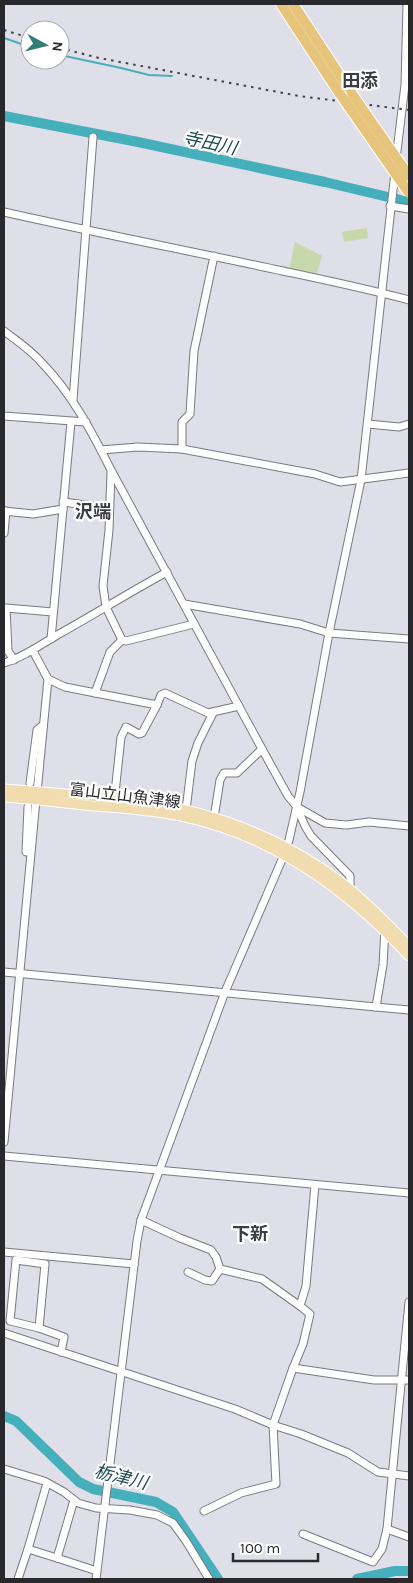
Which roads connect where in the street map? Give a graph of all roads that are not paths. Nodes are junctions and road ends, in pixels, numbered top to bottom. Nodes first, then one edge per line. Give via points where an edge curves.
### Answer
1 (281, 4) edge
2 (293, 4) edge
3 (407, 4) edge
4 (407, 99) edge
5 (93, 137) dead end
6 (409, 176) edge
7 (409, 193) edge
8 (390, 206) junction
9 (409, 208) edge
10 (4, 212) edge
11 (86, 230) junction
12 (214, 256) junction
13 (383, 293) junction
14 (409, 300) edge
15 (4, 330) edge
16 (73, 400) junction
17 (4, 416) edge
18 (71, 422) junction
19 (86, 422) junction
20 (368, 424) junction
21 (409, 424) edge
22 (182, 449) junction
23 (101, 450) junction
24 (111, 470) junction
25 (409, 473) edge
26 (361, 480) junction
27 (63, 506) junction
28 (109, 508) junction
29 (5, 511) edge
30 (4, 532) edge
31 (167, 572) junction
32 (184, 604) junction
33 (106, 607) junction
34 (5, 608) edge
35 (53, 612) junction
36 (194, 624) junction
37 (329, 633) junction
38 (51, 638) junction
39 (409, 639) edge
40 (122, 640) junction
41 (33, 651) junction
42 (14, 660) junction
43 (4, 663) edge
44 (48, 679) junction
45 (95, 693) junction
46 (157, 705) junction
47 (239, 706) junction
48 (213, 714) junction
49 (43, 726) junction
50 (262, 749) junction
51 (30, 783) dead end
52 (4, 789) edge
53 (37, 796) junction
54 (4, 797) edge
55 (114, 803) junction
56 (28, 807) dead end
57 (297, 807) junction
58 (186, 810) junction
59 (214, 818) junction
60 (409, 826) edge
61 (285, 852) junction
62 (29, 866) junction
63 (350, 890) junction
64 (385, 925) junction
65 (409, 946) edge
66 (409, 956) edge
67 (4, 972) edge
68 (20, 974) junction
69 (225, 992) junction
70 (376, 1007) junction
71 (409, 1010) edge
72 (4, 1142) edge
73 (4, 1156) edge
74 (159, 1170) junction
75 (315, 1185) junction
76 (409, 1193) edge
77 (141, 1220) junction
78 (4, 1252) edge
79 (134, 1264) junction
80 (220, 1269) junction
81 (188, 1272) dead end
82 (409, 1302) edge
83 (300, 1306) junction
84 (39, 1328) junction
85 (4, 1333) edge
86 (62, 1352) junction
87 (293, 1368) junction
88 (121, 1372) junction
89 (406, 1380) edge
90 (273, 1425) junction
91 (4, 1470) edge
92 (393, 1474) junction
93 (409, 1476) edge
94 (47, 1483) junction
95 (74, 1500) junction
96 (104, 1506) junction
97 (204, 1511) dead end
98 (387, 1529) junction
99 (303, 1534) dead end
100 (409, 1537) edge
101 (28, 1549) junction
102 (57, 1558) junction
103 (97, 1571) junction
104 (18, 1579) edge
105 (96, 1579) edge
106 (209, 1579) edge

1 - 7 highway, bridge
2 - 6 highway, bridge
3 - 4 street
4 - 8 street
5 - 11 street
8 - 9 street
8 - 13 street
10 - 11 street
11 - 12 street
11 - 16 street
12 - 13 street
12 - 22 street via 194,351 190,414 182,422
13 - 14 street
13 - 20 street
15 - 16 street via 42,362
16 - 19 street
17 - 18 street
18 - 19 street
18 - 27 street
19 - 23 street
20 - 21 street via 398,427
20 - 26 street
22 - 23 street via 138,447
22 - 26 street via 315,474 340,482
23 - 24 street
24 - 28 street
24 - 31 street
25 - 26 street
26 - 37 street
27 - 28 street
27 - 29 street via 33,514
27 - 35 street
28 - 33 street via 103,586
29 - 30 street
31 - 32 street
31 - 33 street
32 - 36 street
32 - 37 street via 300,624
33 - 38 street
33 - 40 street
34 - 35 street
34 - 42 street via 8,651
35 - 38 street
36 - 40 street
36 - 47 street
37 - 39 street
37 - 57 street
38 - 41 street
40 - 45 street via 110,652
41 - 42 street
41 - 44 street
42 - 43 street
44 - 45 street via 65,687
44 - 49 street
45 - 46 street
46 - 48 street via 160,695 165,694
46 - 55 street via 142,733 126,727 121,737
47 - 48 street
47 - 50 street
48 - 58 street via 192,761
49 - 51 street via 37,730
49 - 53 street
50 - 57 street
50 - 59 street via 237,773 224,773
52 - 53 main road, 富山立山魚津線
53 - 54 main road, 富山立山魚津線
53 - 55 main road, 富山立山魚津線
53 - 62 street
55 - 58 main road, 富山立山魚津線 via 149,803
55 - 61 main road, 富山立山魚津線 via 183,817
56 - 62 street via 26,860
57 - 60 street via 325,824 369,822
57 - 61 street
57 - 63 street via 311,836 350,876
58 - 59 main road, 富山立山魚津線
59 - 61 main road, 富山立山魚津線 via 254,833
61 - 63 main road, 富山立山魚津線 via 323,870
61 - 64 main road, 富山立山魚津線
61 - 69 street
62 - 68 street
63 - 64 main road, 富山立山魚津線
64 - 65 main road, 富山立山魚津線
64 - 66 main road, 富山立山魚津線
64 - 70 street
67 - 68 street
68 - 69 street
68 - 72 street
69 - 70 street
69 - 74 street
70 - 71 street
73 - 74 street
74 - 75 street
74 - 77 street
75 - 76 street
75 - 83 street via 306,1286
77 - 79 street
77 - 80 street via 211,1250
78 - 79 street
79 - 88 street
80 - 81 street via 212,1280
80 - 83 street via 262,1279
82 - 89 street
83 - 87 street via 310,1314
84 - 84 street via 45,1264 16,1260 10,1320
84 - 86 street via 64,1337
85 - 86 street
86 - 88 street
87 - 89 street via 374,1380
87 - 90 street
88 - 90 street via 235,1409
88 - 96 street
89 - 92 street
90 - 92 street via 348,1452 378,1472
90 - 97 street via 276,1484 241,1493
91 - 94 street
92 - 93 street
92 - 98 street
94 - 95 street
94 - 101 street
95 - 96 street via 96,1508
95 - 102 street
96 - 103 street
96 - 106 street via 157,1515 173,1523
98 - 99 street via 382,1549 373,1562
98 - 100 street
101 - 102 street
101 - 104 street
102 - 103 street
103 - 105 street

